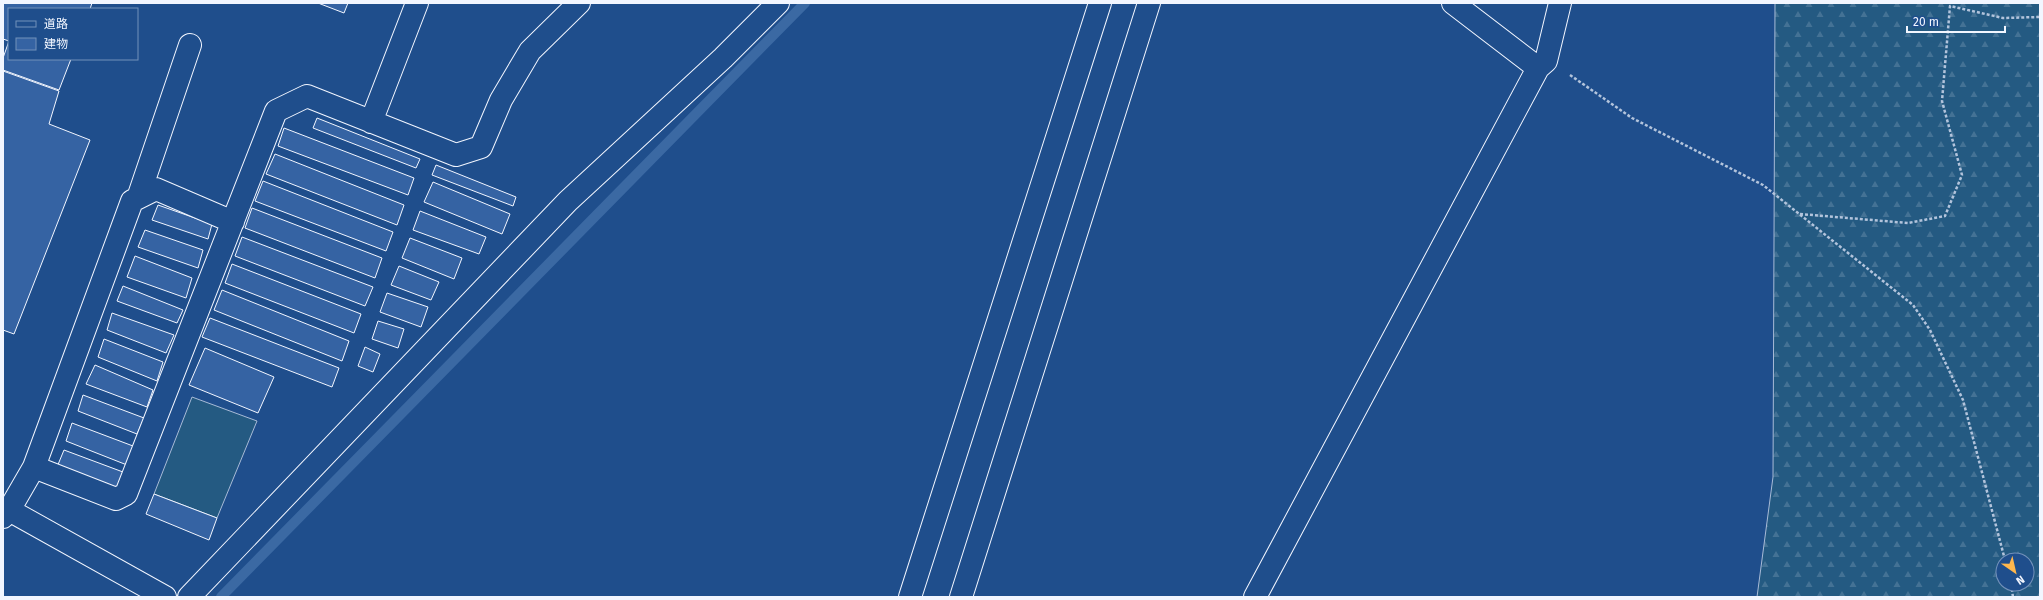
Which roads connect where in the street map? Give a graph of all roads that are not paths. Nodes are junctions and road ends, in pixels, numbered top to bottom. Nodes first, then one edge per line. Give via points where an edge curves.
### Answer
1 (417, 3) edge
2 (579, 3) edge
3 (778, 3) edge
4 (1100, 3) edge
5 (1149, 3) edge
6 (1453, 3) edge
7 (1560, 3) edge
8 (190, 45) dead end
9 (1542, 64) junction
10 (371, 122) junction
11 (138, 198) junction
12 (233, 222) junction
13 (34, 467) junction
14 (5, 515) edge
15 (165, 597) edge
16 (189, 597) edge
17 (910, 597) edge
18 (960, 597) edge
19 (1255, 597) edge

1 - 10 street
2 - 10 street via 530,51 501,100 482,147 456,155
3 - 16 street via 723,58 568,201
4 - 17 street
5 - 18 street
6 - 9 street
7 - 9 street
8 - 11 street
9 - 19 street
10 - 12 street via 307,96 276,111
11 - 12 street via 156,189
11 - 13 street via 132,201
12 - 13 street via 126,494 116,499
13 - 14 street
14 - 15 street

